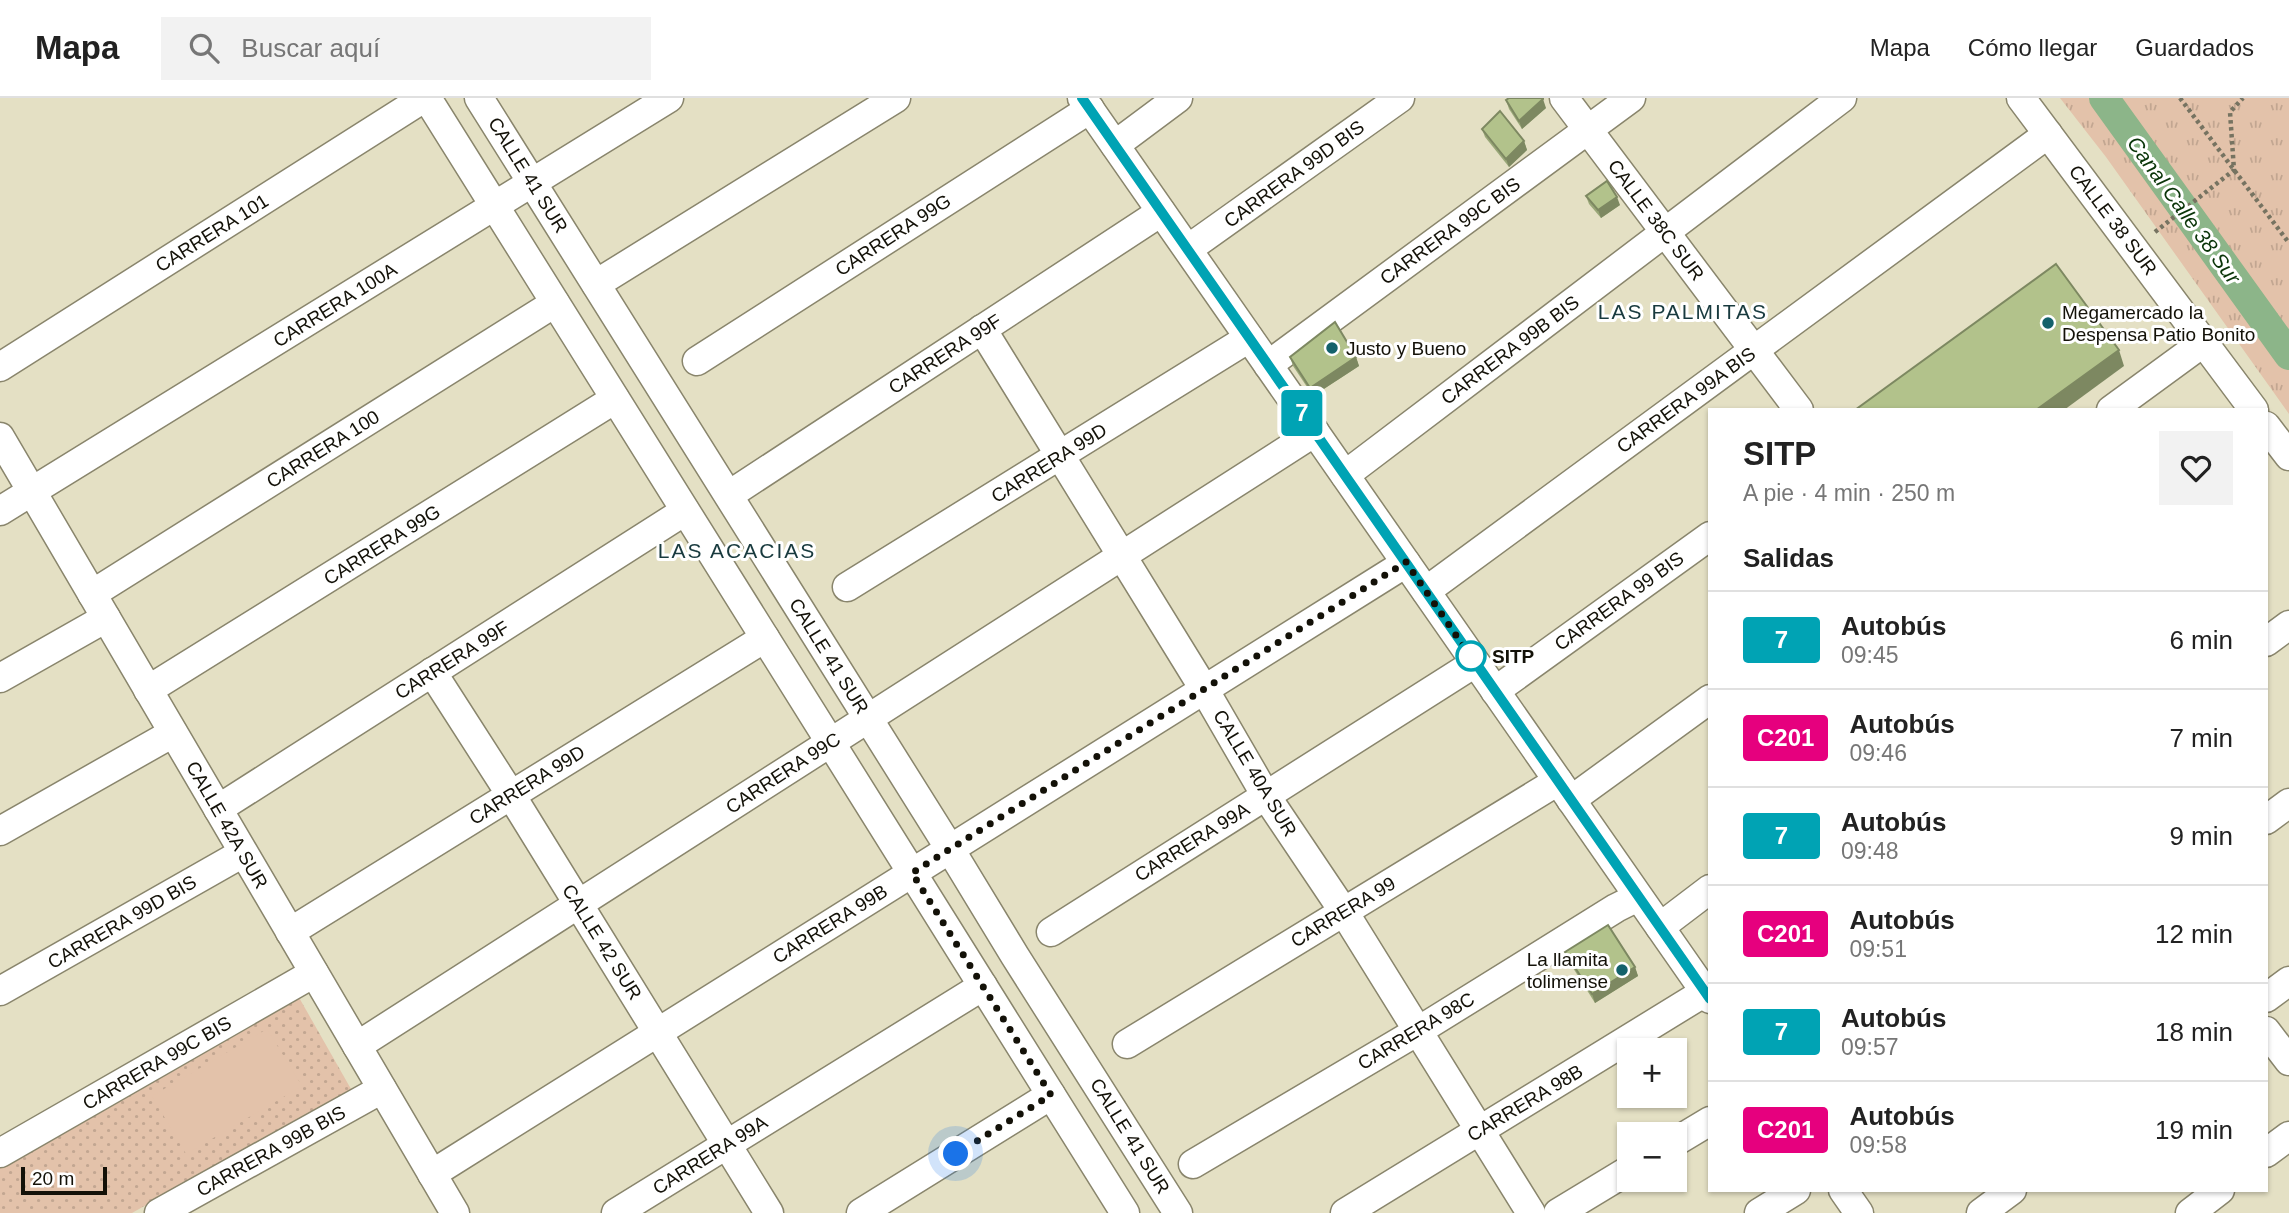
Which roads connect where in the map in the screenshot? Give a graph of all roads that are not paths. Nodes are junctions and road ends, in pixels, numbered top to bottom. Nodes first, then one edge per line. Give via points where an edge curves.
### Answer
1 (425, 98) edge
2 (479, 98) edge
3 (669, 98) edge
4 (896, 98) edge
5 (1178, 98) edge
6 (1400, 98) edge
7 (1564, 98) edge
8 (1631, 98) edge
9 (1842, 98) edge
10 (2021, 98) edge
11 (1086, 103) edge
12 (1588, 130) junction
13 (2048, 134) junction
14 (1115, 145) junction
15 (533, 183) junction
16 (494, 206) junction
17 (1161, 212) junction
18 (1666, 232) junction
19 (1188, 249) junction
20 (596, 284) junction
21 (555, 303) junction
22 (982, 329) junction
23 (1250, 338) junction
24 (2204, 342) junction
25 (1754, 350) junction
26 (697, 361) dead end
27 (1268, 365) junction
28 (0, 367) edge
29 (615, 399) junction
30 (1798, 408) edge
31 (2113, 408) edge
32 (2253, 408) edge
33 (2268, 430) edge
34 (1315, 432) junction
35 (0, 437) edge
36 (1060, 456) junction
37 (2281, 459) edge
38 (1345, 475) junction
39 (32, 492) junction
40 (729, 495) junction
41 (0, 511) edge
42 (685, 511) junction
43 (1708, 537) edge
44 (1122, 556) junction
45 (1406, 562) junction
46 (847, 587) dead end
47 (1426, 591) junction
48 (92, 594) junction
49 (106, 618) junction
50 (2289, 625) edge
51 (765, 638) junction
52 (2268, 641) edge
53 (1475, 663) junction
54 (432, 672) junction
55 (0, 678) edge
56 (1204, 689) junction
57 (148, 690) junction
58 (1495, 691) junction
59 (1708, 700) edge
60 (868, 719) junction
61 (173, 733) junction
62 (831, 743) junction
63 (1564, 790) junction
64 (511, 795) junction
65 (1266, 796) junction
66 (2289, 803) edge
67 (218, 809) junction
68 (2268, 819) edge
69 (0, 831) edge
70 (950, 849) junction
71 (243, 853) junction
72 (912, 873) junction
73 (1708, 891) edge
74 (1638, 897) junction
75 (579, 904) junction
76 (1344, 912) junction
77 (1660, 927) junction
78 (290, 932) junction
79 (1051, 932) dead end
80 (314, 973) junction
81 (2289, 981) edge
82 (983, 986) junction
83 (0, 991) edge
84 (1707, 995) edge
85 (2268, 997) edge
86 (1418, 1031) junction
87 (658, 1033) junction
88 (2268, 1034) edge
89 (1128, 1044) dead end
90 (357, 1046) junction
91 (2289, 1061) edge
92 (382, 1089) junction
93 (1051, 1095) junction
94 (1708, 1122) edge
95 (1480, 1131) junction
96 (1687, 1135) edge
97 (2289, 1136) edge
98 (727, 1144) junction
99 (2268, 1152) edge
100 (0, 1153) edge
101 (1193, 1164) dead end
102 (432, 1174) junction
103 (1617, 1177) edge
104 (1793, 1192) edge
105 (1844, 1192) edge
106 (2009, 1192) edge
107 (2217, 1192) edge
108 (447, 1210) edge
109 (159, 1213) edge
110 (616, 1213) edge
111 (769, 1213) edge
112 (861, 1213) edge
113 (1125, 1213) edge
114 (1178, 1213) edge
115 (1345, 1213) edge
116 (1531, 1213) edge
117 (1558, 1213) edge
118 (1759, 1213) edge
119 (1859, 1213) edge
120 (1981, 1213) edge
121 (2190, 1213) edge

1 - 16 street
1 - 28 street, CARRERA 101
2 - 15 street, CALLE 41 SUR
3 - 15 street, CARRERA 100A
4 - 20 street
5 - 14 street
6 - 19 street, CARRERA 99D BIS
7 - 12 street, CALLE 38C SUR
8 - 12 street, CARRERA 99C BIS
9 - 18 street, CARRERA 99B BIS
10 - 13 street, CALLE 38 SUR
11 - 14 street
11 - 26 street, CARRERA 99G
12 - 18 street, CALLE 38C SUR
12 - 27 street, CARRERA 99C BIS
13 - 24 street, CALLE 38 SUR
13 - 25 street, CARRERA 99A BIS
14 - 17 street
15 - 16 street, CARRERA 100A
15 - 20 street, CALLE 41 SUR
16 - 21 street
16 - 39 street, CARRERA 100A
17 - 19 street
17 - 22 street, CARRERA 99F
18 - 25 street, CALLE 38C SUR
18 - 38 street, CARRERA 99B BIS
19 - 23 street
20 - 40 street, CALLE 41 SUR
21 - 29 street
21 - 48 street, CARRERA 100
22 - 36 street, CALLE 40A SUR
22 - 40 street, CARRERA 99F
23 - 27 street
23 - 36 street, CARRERA 99D
24 - 31 street
24 - 32 street, CALLE 38 SUR
25 - 30 street, CALLE 38C SUR
25 - 47 street, CARRERA 99A BIS
27 - 34 street
29 - 42 street
29 - 57 street, CARRERA 99G
33 - 37 street
34 - 38 street
34 - 44 street, CARRERA 99C
35 - 39 street, CALLE 42A SUR
36 - 44 street, CALLE 40A SUR
36 - 46 street, CARRERA 99D
38 - 45 street
39 - 41 street, CARRERA 100A
39 - 48 street, CALLE 42A SUR
40 - 60 street, CALLE 41 SUR
42 - 51 street
42 - 54 street, CARRERA 99F
43 - 58 street, CARRERA 99 BIS
44 - 56 street, CALLE 40A SUR
44 - 60 street, CARRERA 99C
45 - 47 street
45 - 56 street, CARRERA 99B
47 - 53 street
48 - 49 street, CALLE 42A SUR
49 - 55 street
49 - 57 street, CALLE 42A SUR
50 - 52 street
51 - 62 street
51 - 64 street, CARRERA 99D
53 - 58 street
53 - 65 street, CARRERA 99A
54 - 64 street, CALLE 42 SUR
54 - 67 street, CARRERA 99F
56 - 65 street, CALLE 40A SUR
56 - 70 street, CARRERA 99B
57 - 61 street, CALLE 42A SUR
58 - 63 street
59 - 63 street, CARRERA 99
60 - 62 street, CARRERA 99C
60 - 70 street, CALLE 41 SUR
61 - 67 street, CALLE 42A SUR
61 - 69 street
62 - 72 street
62 - 75 street, CARRERA 99C
63 - 74 street
63 - 76 street, CARRERA 99
64 - 75 street, CALLE 42 SUR
64 - 78 street, CARRERA 99D
65 - 76 street, CALLE 40A SUR
65 - 79 street, CARRERA 99A
66 - 68 street
67 - 71 street, CALLE 42A SUR
70 - 72 street, CARRERA 99B
70 - 114 street, CALLE 41 SUR
71 - 78 street, CALLE 42A SUR
71 - 83 street, CARRERA 99D BIS
72 - 82 street
72 - 87 street, CARRERA 99B
73 - 77 street
74 - 77 street
74 - 86 street, CARRERA 98C
75 - 87 street, CALLE 42 SUR
75 - 90 street, CARRERA 99C
76 - 86 street, CALLE 40A SUR
76 - 89 street, CARRERA 99
77 - 84 street
78 - 80 street, CALLE 42A SUR
80 - 90 street, CALLE 42A SUR
80 - 100 street, CARRERA 99C BIS
81 - 85 street
82 - 93 street
82 - 98 street, CARRERA 99A
84 - 95 street, CARRERA 98B
86 - 95 street, CALLE 40A SUR
86 - 101 street, CARRERA 98C
87 - 98 street, CALLE 42 SUR
87 - 102 street, CARRERA 99B
88 - 91 street
90 - 92 street, CALLE 42A SUR
92 - 102 street, CALLE 42A SUR
92 - 109 street, CARRERA 99B BIS
93 - 112 street
93 - 113 street
94 - 96 street
95 - 115 street, CARRERA 98B
95 - 116 street, CALLE 40A SUR
97 - 99 street
98 - 110 street, CARRERA 99A
98 - 111 street, CALLE 42 SUR
102 - 108 street, CALLE 42A SUR
103 - 117 street
104 - 118 street
105 - 119 street
106 - 120 street
107 - 121 street

